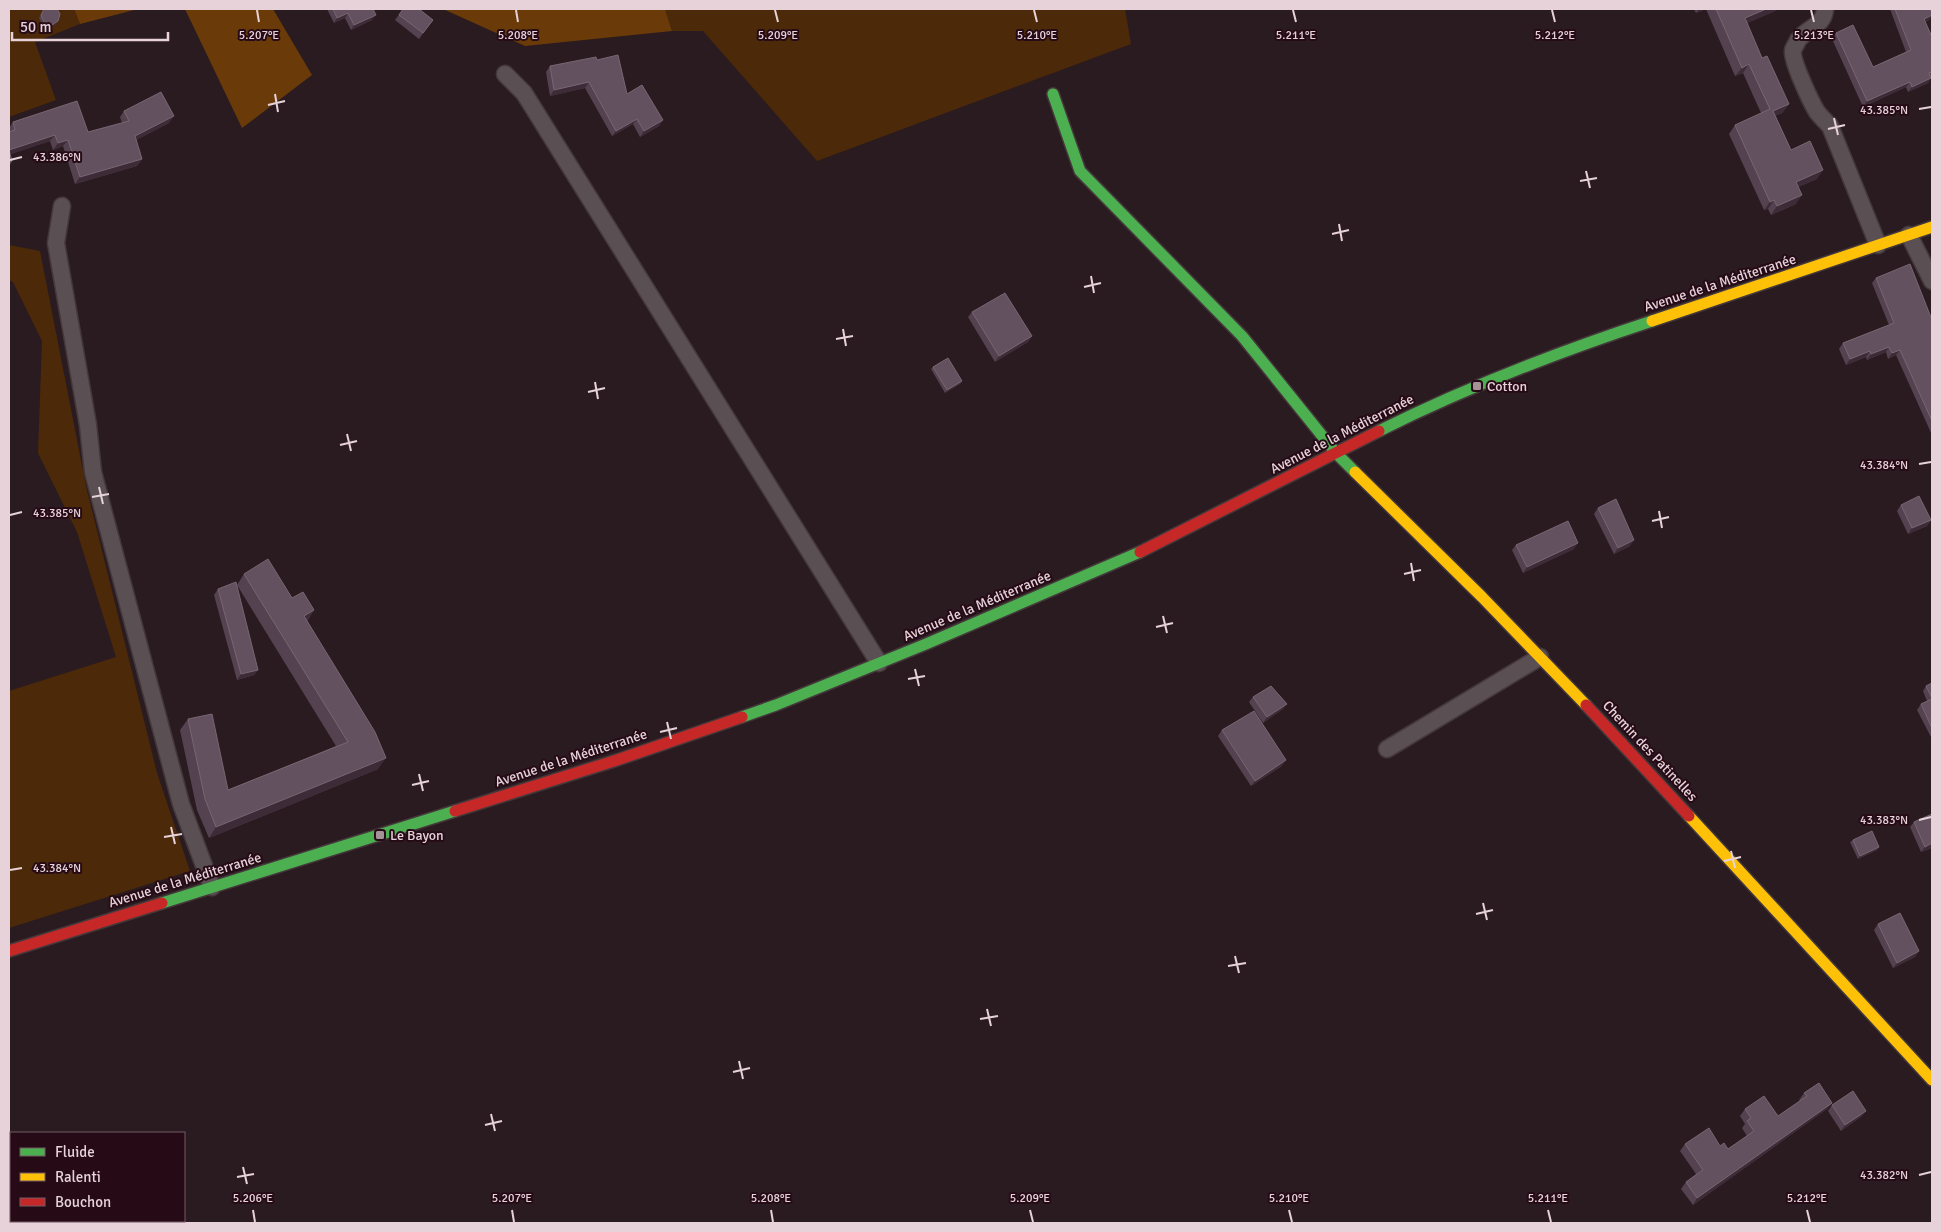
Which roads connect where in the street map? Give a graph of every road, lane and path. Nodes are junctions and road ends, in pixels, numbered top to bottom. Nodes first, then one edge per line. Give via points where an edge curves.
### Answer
1 (1825, 9) edge
2 (505, 74) dead end
3 (1053, 94) dead end
4 (62, 206) dead end
5 (1932, 227) edge
6 (1909, 235) junction
7 (1878, 246) junction
8 (1932, 282) edge
9 (1336, 453) junction
10 (1540, 658) junction
11 (879, 663) junction
12 (1387, 749) dead end
13 (212, 887) junction
14 (9, 951) edge
15 (1932, 1080) edge

1 - 7 street via 1825,16 1819,23 1799,39 1793,50 1793,61 1817,112 1830,126
2 - 11 street via 524,92
3 - 9 main road, Chemin des Patinelles via 1080,171 1242,336
4 - 13 street via 56,243 94,472 181,804
5 - 6 main road, Avenue de la Méditerranée
6 - 7 main road, Avenue de la Méditerranée
6 - 8 street
7 - 9 main road, Avenue de la Méditerranée via 1519,368 1430,406
9 - 10 main road, Chemin des Patinelles
9 - 11 main road, Avenue de la Méditerranée via 1143,551
10 - 12 street
10 - 15 main road, Chemin des Patinelles via 1623,743
11 - 13 main road, Avenue de la Méditerranée via 776,705 618,760
13 - 14 main road, Avenue de la Méditerranée

